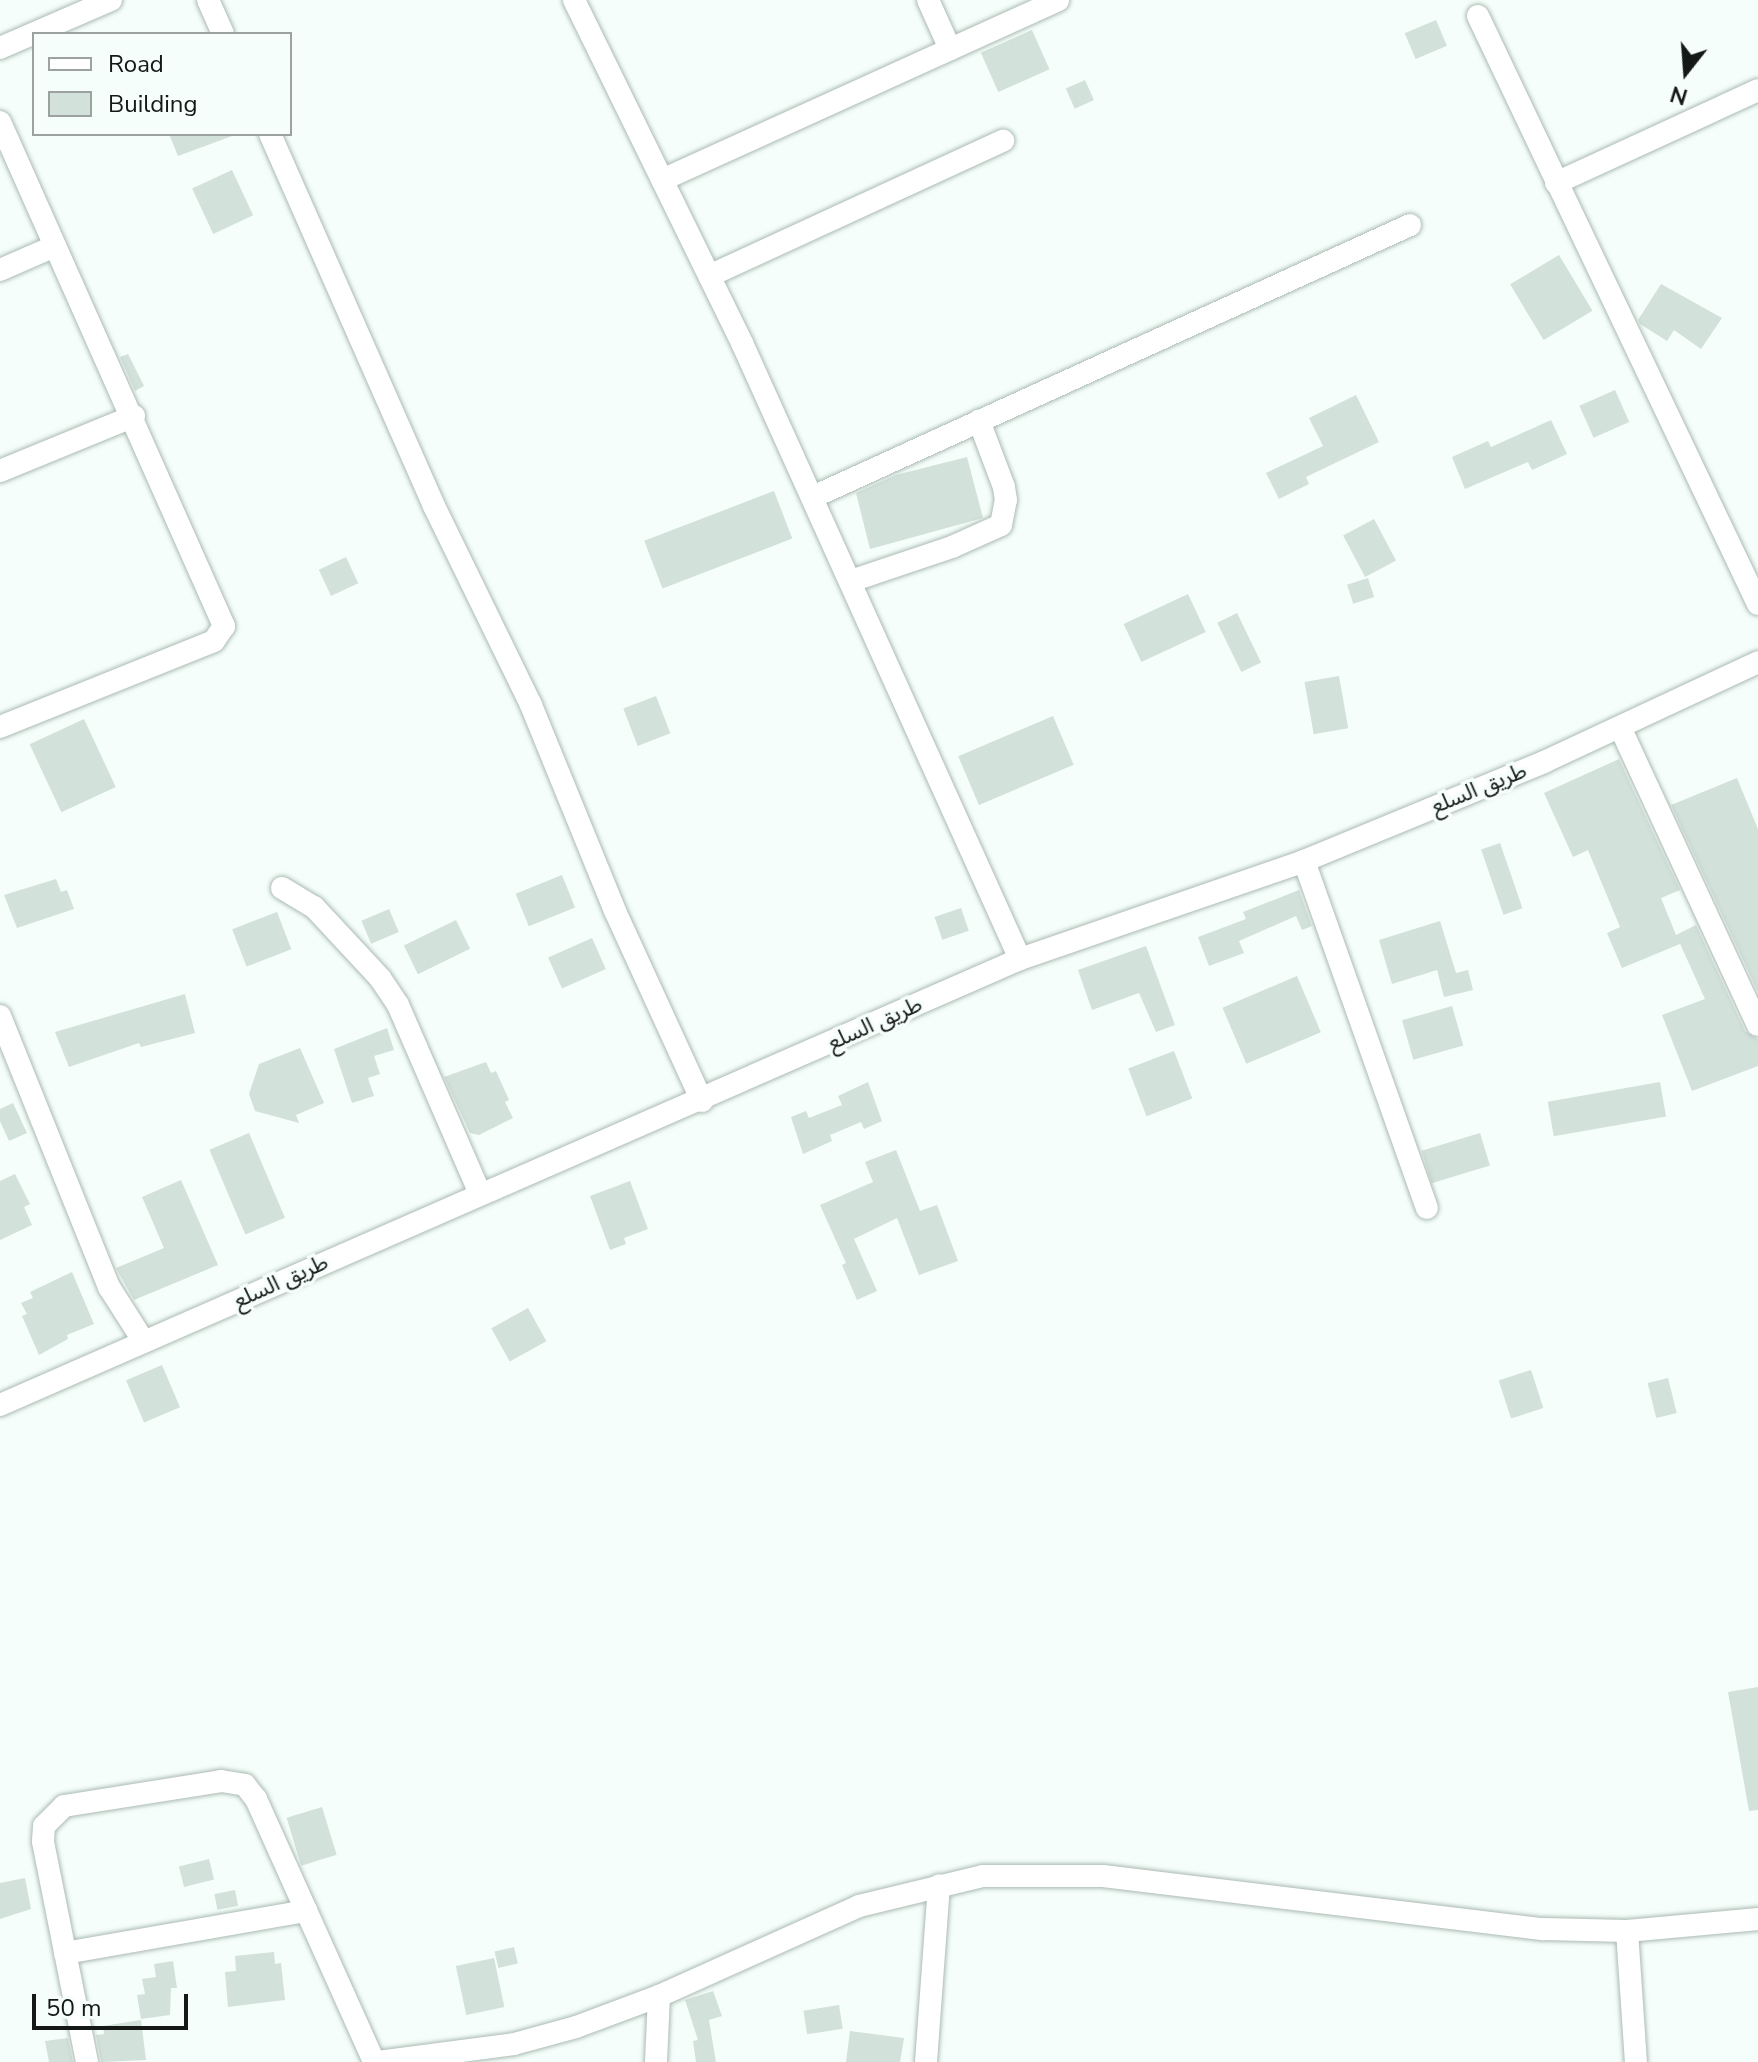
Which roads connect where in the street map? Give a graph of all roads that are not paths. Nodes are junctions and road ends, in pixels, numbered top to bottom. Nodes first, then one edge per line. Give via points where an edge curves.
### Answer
1 (111, 0) edge
2 (208, 0) edge
3 (574, 0) edge
4 (928, 0) edge
5 (1058, 0) edge
6 (1029, 6) edge
7 (1478, 16) dead end
8 (37, 32) edge
9 (222, 32) edge
10 (32, 34) edge
11 (0, 48) edge
12 (950, 49) junction
13 (1758, 90) edge
14 (0, 122) edge
15 (271, 136) edge
16 (1003, 141) dead end
17 (6, 152) edge
18 (662, 180) junction
19 (1556, 183) junction
20 (1410, 225) dead end
21 (55, 246) junction
22 (0, 270) edge
23 (709, 276) junction
24 (134, 416) junction
25 (979, 421) junction
26 (0, 471) edge
27 (813, 497) junction
28 (851, 581) junction
29 (1758, 604) edge
30 (1758, 662) edge
31 (0, 727) edge
32 (1620, 727) junction
33 (1304, 861) junction
34 (282, 888) dead end
35 (1020, 959) junction
36 (0, 1016) edge
37 (1758, 1025) edge
38 (702, 1101) junction
39 (480, 1194) junction
40 (1427, 1208) dead end
41 (144, 1342) junction
42 (0, 1405) edge
43 (939, 1885) junction
44 (306, 1911) junction
45 (1758, 1919) edge
46 (1627, 1931) junction
47 (65, 1953) junction
48 (659, 1996) junction
49 (87, 2062) edge
50 (376, 2062) edge
51 (656, 2062) edge
52 (926, 2062) edge
53 (1636, 2062) edge

1 - 8 street
2 - 9 street
3 - 18 street
4 - 12 street
5 - 6 street
6 - 12 street
7 - 19 street
10 - 11 street
12 - 18 street
13 - 19 street
14 - 17 street
15 - 38 street via 434,506 531,705 615,911
16 - 23 street
17 - 21 street
18 - 23 street
19 - 29 street
20 - 25 street
21 - 22 street
21 - 24 street
23 - 27 street
24 - 26 street
24 - 31 street via 223,616 221,635
25 - 27 street
25 - 28 street via 1004,487 1001,525
27 - 28 street
28 - 35 street
30 - 32 street, طريق السلع
32 - 33 street, طريق السلع
32 - 37 street
33 - 35 street, طريق السلع
33 - 40 street
34 - 39 street via 314,907 398,1005
35 - 38 street, طريق السلع
36 - 41 street via 109,1287
38 - 39 street, طريق السلع
39 - 41 street, طريق السلع
41 - 42 street, طريق السلع
43 - 46 street via 1014,1874 1103,1876 1544,1929
43 - 48 street via 859,1906
43 - 52 street
44 - 47 street
44 - 47 street via 245,1785 221,1781 64,1806 44,1826 43,1841
44 - 50 street
45 - 46 street
46 - 53 street
47 - 49 street
48 - 50 street via 514,2044
48 - 51 street

